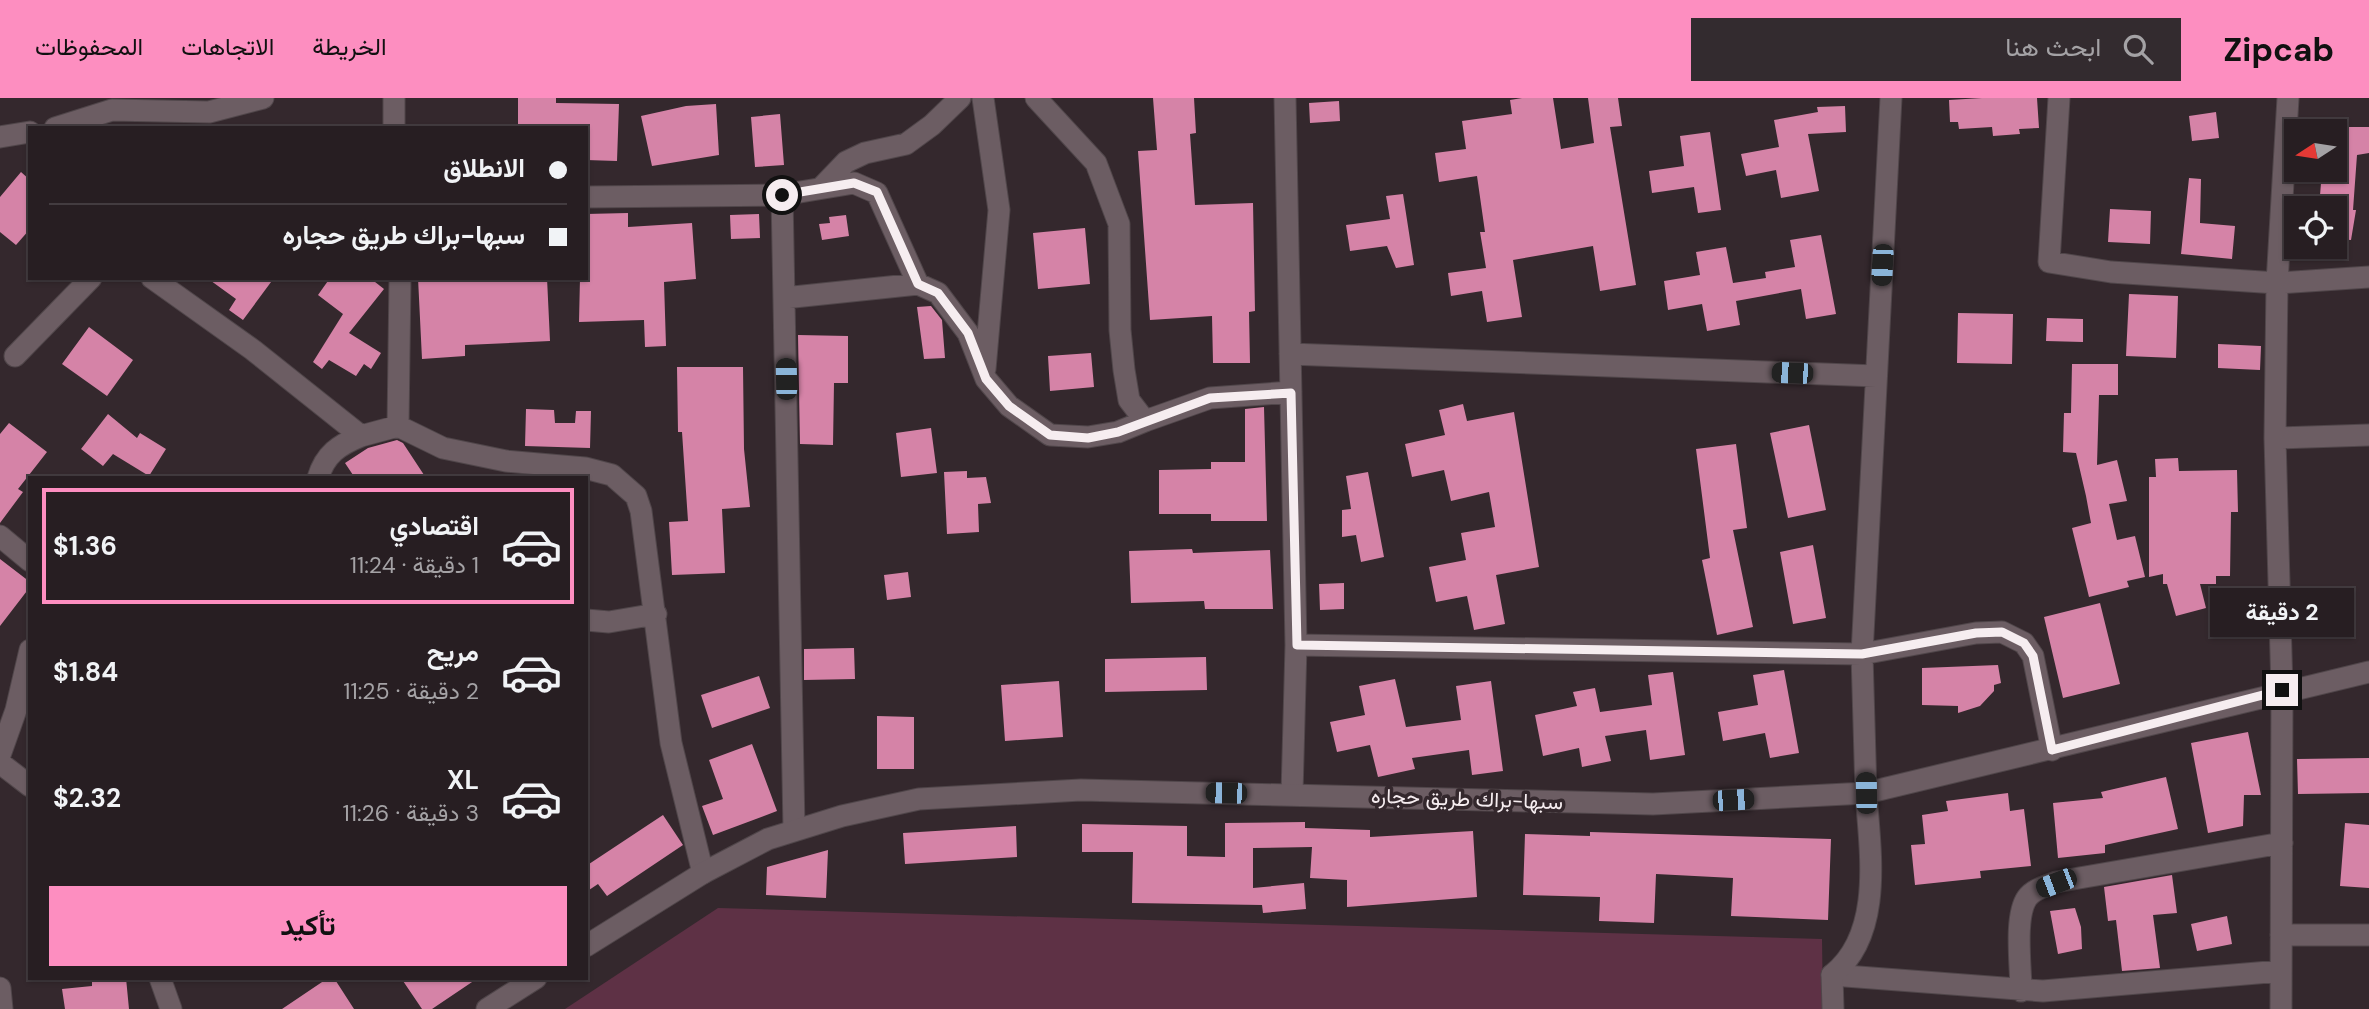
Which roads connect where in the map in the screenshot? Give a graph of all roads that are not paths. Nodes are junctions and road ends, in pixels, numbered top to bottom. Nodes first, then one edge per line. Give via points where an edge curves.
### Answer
1 (263, 98) edge
2 (394, 98) edge
3 (960, 98) edge
4 (984, 98) edge
5 (1036, 98) edge
6 (1285, 98) edge
7 (1891, 98) edge
8 (2059, 98) edge
9 (2288, 98) edge
10 (115, 104) edge
11 (203, 120) edge
12 (60, 126) edge
13 (394, 126) edge
14 (28, 132) edge
15 (0, 137) edge
16 (823, 186) junction
17 (782, 195) junction
18 (588, 197) edge
19 (2369, 277) edge
20 (89, 280) edge
21 (155, 280) edge
22 (400, 280) edge
23 (2277, 283) junction
24 (918, 284) junction
25 (784, 298) junction
26 (1290, 354) junction
27 (15, 356) dead end
28 (985, 375) junction
29 (1876, 376) junction
30 (1291, 393) junction
31 (1145, 421) junction
32 (398, 426) junction
33 (2369, 435) edge
34 (361, 436) junction
35 (2275, 438) junction
36 (319, 476) edge
37 (0, 536) edge
38 (28, 559) edge
39 (656, 614) junction
40 (588, 620) edge
41 (1297, 645) junction
42 (1862, 654) junction
43 (28, 659) edge
44 (2369, 671) edge
45 (2282, 690) junction
46 (2052, 750) junction
47 (0, 755) edge
48 (0, 763) edge
49 (28, 784) edge
50 (1866, 793) junction
51 (1292, 794) junction
52 (794, 829) junction
53 (2282, 843) junction
54 (703, 873) junction
55 (2281, 935) junction
56 (2369, 935) edge
57 (588, 945) edge
58 (2281, 971) junction
59 (1832, 975) junction
60 (161, 980) edge
61 (533, 980) edge
62 (0, 988) edge
63 (2021, 990) junction
64 (2, 1009) edge
65 (171, 1009) edge
66 (487, 1009) edge
67 (1832, 1009) edge
68 (2281, 1009) edge

1 - 11 street
2 - 13 street
3 - 16 street via 906,144 846,162
4 - 28 street via 999,210
5 - 31 street via 1096,163 1119,224 1125,370 1129,400
6 - 26 street
7 - 29 street
8 - 23 street via 2049,262 2101,272
9 - 23 street
10 - 11 street
10 - 12 street
14 - 15 street
16 - 17 street
16 - 24 street via 854,183 877,192
17 - 18 street
17 - 25 street
19 - 23 street
20 - 27 street
21 - 34 street
22 - 32 street
23 - 35 street
24 - 25 street
24 - 28 street via 938,293 968,333
25 - 52 street
26 - 29 street
26 - 30 street
28 - 31 street via 1009,406 1050,435 1088,438
29 - 42 street
30 - 31 street via 1210,398
30 - 41 street
32 - 34 street
32 - 39 street via 443,448 585,468 621,480 636,496 641,510
33 - 35 street
34 - 36 street via 335,449
35 - 45 street
37 - 38 street
39 - 40 street via 609,622
39 - 54 street via 671,743
41 - 42 street
41 - 51 street
42 - 46 street via 1976,633 2002,632 2024,643 2033,656
42 - 50 street
43 - 47 street
44 - 45 street, سبها-براك طريق حجاره
45 - 46 street, سبها-براك طريق حجاره
45 - 53 street
46 - 50 street, سبها-براك طريق حجاره
48 - 49 street
50 - 51 street, سبها-براك طريق حجاره via 1653,804
50 - 59 street via 1871,880 1867,904 1856,948
51 - 52 street, سبها-براك طريق حجاره via 1081,790 943,797
52 - 54 street, سبها-براك طريق حجاره
53 - 55 street
53 - 63 street via 2036,890 2027,898 2021,920
54 - 57 street, سبها-براك طريق حجاره
55 - 56 street
55 - 58 street
58 - 63 street
58 - 68 street
59 - 63 street
59 - 67 street
60 - 65 street
61 - 66 street
62 - 64 street

